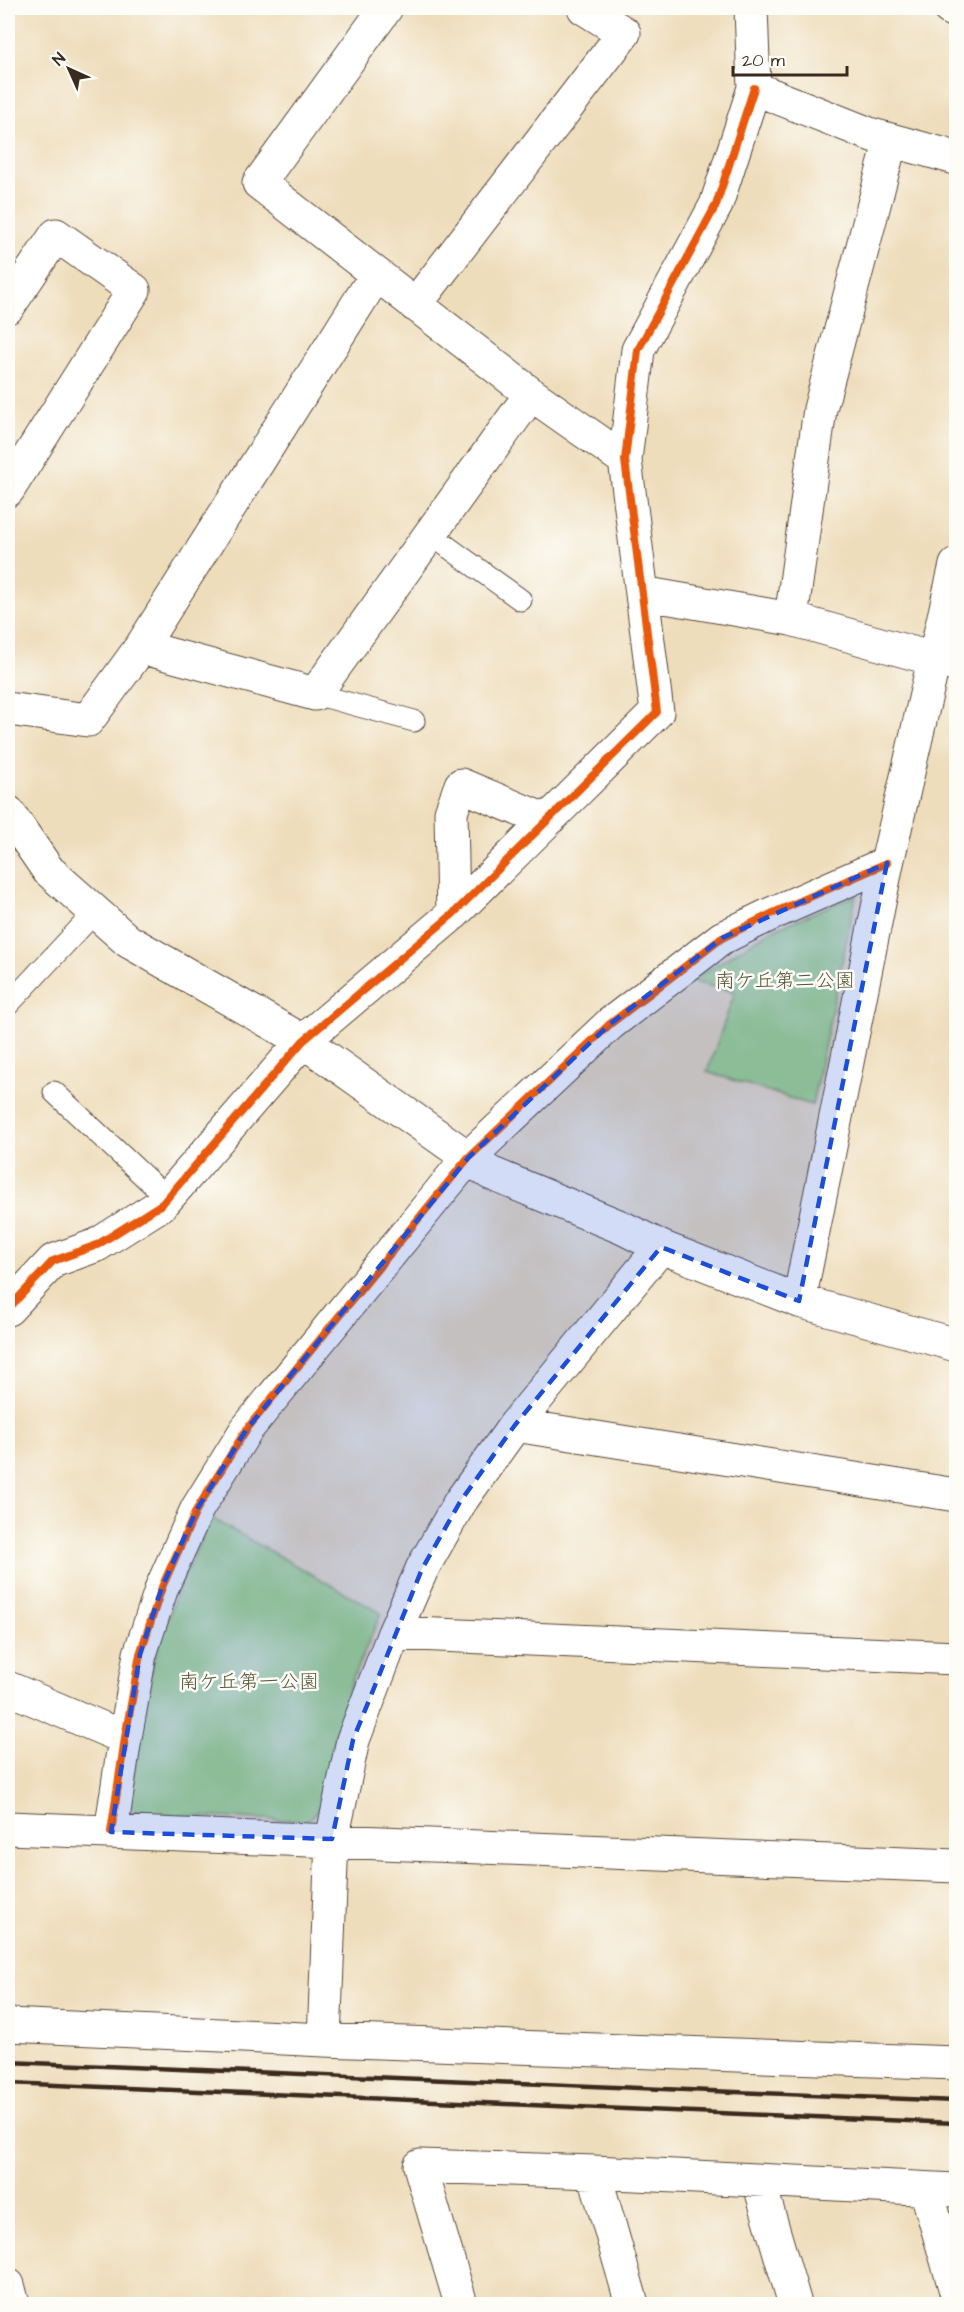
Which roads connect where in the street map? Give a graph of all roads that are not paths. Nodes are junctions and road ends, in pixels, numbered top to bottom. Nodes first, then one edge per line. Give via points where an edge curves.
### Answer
1 (386, 8) edge
2 (584, 8) edge
3 (751, 8) edge
4 (949, 8) edge
5 (957, 12) edge
6 (754, 88) junction
7 (891, 140) junction
8 (957, 158) edge
9 (376, 275) junction
10 (415, 305) junction
11 (8, 307) edge
12 (531, 394) junction
13 (625, 460) junction
14 (8, 490) edge
15 (430, 534) junction
16 (957, 565) edge
17 (642, 593) junction
18 (521, 600) dead end
19 (791, 619) junction
20 (141, 647) junction
21 (946, 663) edge
22 (315, 694) junction
23 (8, 709) edge
24 (414, 721) dead end
25 (8, 812) edge
26 (547, 821) junction
27 (887, 862) junction
28 (95, 912) junction
29 (453, 914) junction
30 (8, 1005) edge
31 (303, 1041) junction
32 (54, 1092) dead end
33 (468, 1158) junction
34 (167, 1198) junction
35 (661, 1247) junction
36 (799, 1301) junction
37 (8, 1308) edge
38 (957, 1345) edge
39 (514, 1425) junction
40 (957, 1495) edge
41 (394, 1633) junction
42 (957, 1658) edge
43 (8, 1688) edge
44 (125, 1738) junction
45 (8, 1828) edge
46 (111, 1832) junction
47 (332, 1839) junction
48 (957, 1866) edge
49 (8, 2025) edge
50 (324, 2040) junction
51 (957, 2063) edge
52 (594, 2172) junction
53 (759, 2182) junction
54 (941, 2190) edge
55 (8, 2285) edge
56 (957, 2291) edge
57 (13, 2304) edge
58 (461, 2304) edge
59 (632, 2304) edge
60 (795, 2304) edge

1 - 9 street via 259,183
2 - 10 street via 624,33
3 - 6 street
4 - 5 street
6 - 7 street
6 - 13 street via 716,205 638,350
7 - 8 street
7 - 19 street via 820,409
9 - 10 street
9 - 20 street
10 - 12 street
11 - 14 street via 56,235 134,290
12 - 13 street
12 - 15 street
13 - 17 street
15 - 18 lane
15 - 22 street
16 - 21 street
17 - 19 street
17 - 26 street via 657,712
19 - 21 street
20 - 22 street
20 - 23 street via 88,720
21 - 27 street
22 - 24 lane
25 - 28 street via 48,870
26 - 29 street
26 - 29 street via 461,784 452,812
27 - 33 street via 722,938 610,1024
27 - 36 street
28 - 30 lane
28 - 31 street via 128,941
29 - 31 street
31 - 33 street
31 - 34 street
32 - 34 lane
33 - 35 street via 490,1173
33 - 44 street via 246,1430 197,1509 162,1587 140,1654
34 - 37 street via 97,1245 53,1261
35 - 36 street
35 - 39 street
36 - 38 street
39 - 40 street
39 - 41 street via 460,1502 422,1569
41 - 42 street
41 - 47 street via 353,1740
43 - 44 street
44 - 46 street
45 - 46 street
46 - 47 street
47 - 48 street
47 - 50 street
49 - 50 street
50 - 51 street
52 - 53 street
52 - 58 street via 420,2166
52 - 59 street
53 - 54 street
53 - 60 street
54 - 56 street
55 - 57 street

